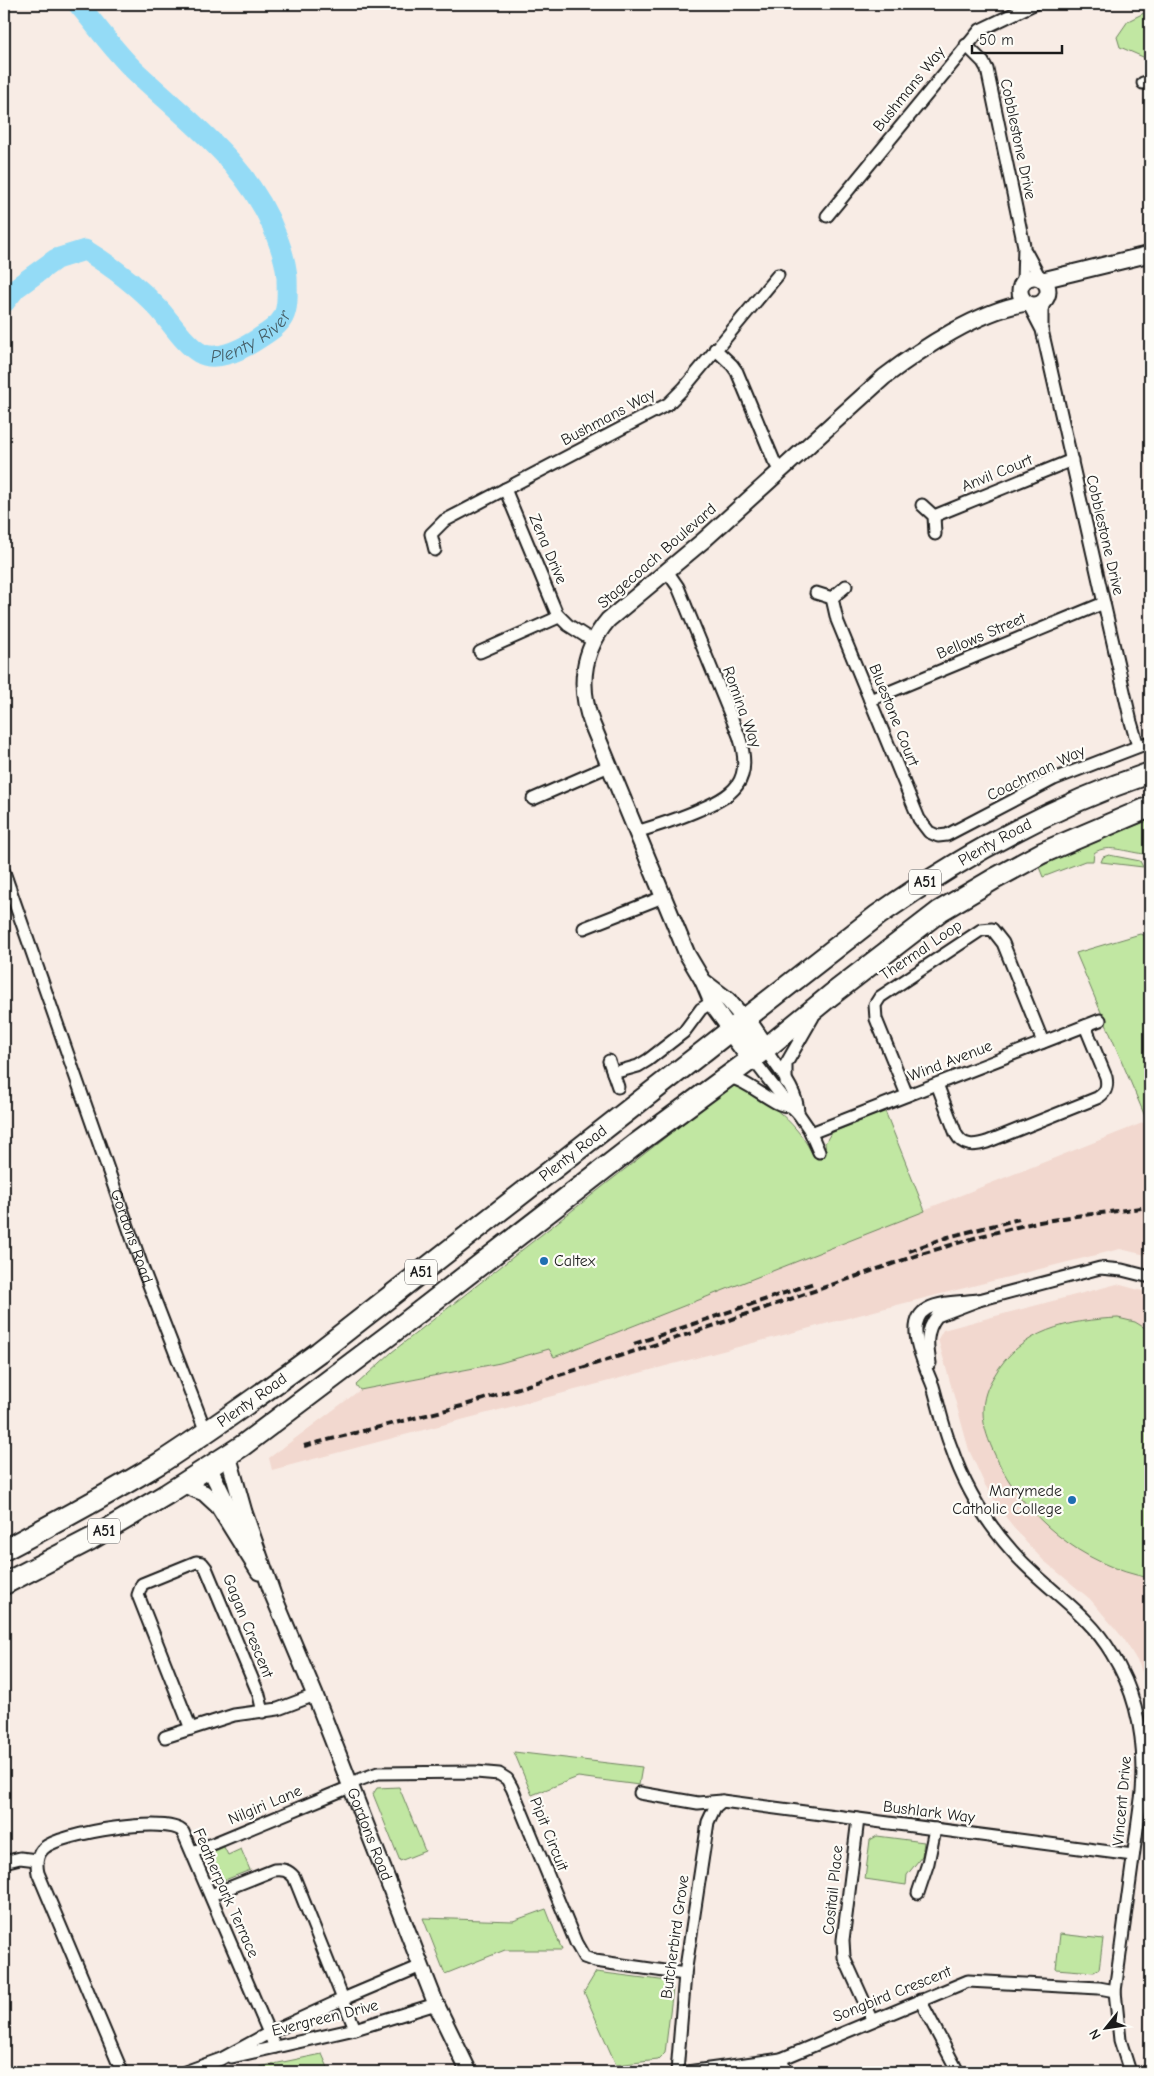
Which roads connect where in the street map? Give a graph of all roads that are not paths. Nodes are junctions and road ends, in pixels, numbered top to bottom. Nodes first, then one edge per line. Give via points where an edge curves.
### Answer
1 (1034, 4) edge
2 (966, 46) junction
3 (826, 216) dead end
4 (1024, 246) junction
5 (1150, 254) edge
6 (1072, 274) junction
7 (778, 275) dead end
8 (1041, 279) junction
9 (1022, 283) junction
10 (1046, 298) junction
11 (1027, 303) junction
12 (989, 315) junction
13 (1042, 330) junction
14 (715, 350) junction
15 (1072, 460) junction
16 (780, 471) junction
17 (505, 489) junction
18 (922, 505) dead end
19 (934, 516) junction
20 (935, 534) dead end
21 (435, 550) dead end
22 (664, 574) junction
23 (846, 586) dead end
24 (816, 593) dead end
25 (832, 598) junction
26 (1104, 603) junction
27 (562, 619) junction
28 (595, 638) junction
29 (480, 652) dead end
30 (870, 700) junction
31 (1150, 742) edge
32 (1138, 746) junction
33 (609, 766) junction
34 (1150, 773) edge
35 (533, 799) dead end
36 (1150, 808) edge
37 (638, 836) junction
38 (938, 836) joint
39 (4, 872) edge
40 (663, 897) junction
41 (584, 928) dead end
42 (716, 998) junction
43 (820, 1004) junction
44 (1100, 1020) dead end
45 (738, 1025) junction
46 (1085, 1026) junction
47 (1043, 1042) junction
48 (758, 1054) junction
49 (609, 1061) dead end
50 (613, 1074) junction
51 (726, 1077) junction
52 (786, 1082) junction
53 (937, 1084) junction
54 (618, 1087) dead end
55 (907, 1095) junction
56 (794, 1109) junction
57 (811, 1133) junction
58 (819, 1152) dead end
59 (1150, 1277) edge
60 (979, 1300) junction
61 (933, 1387) junction
62 (206, 1432) junction
63 (228, 1455) junction
64 (209, 1467) junction
65 (182, 1484) junction
66 (4, 1550) edge
67 (4, 1584) edge
68 (269, 1588) junction
69 (314, 1695) junction
70 (263, 1712) junction
71 (192, 1729) junction
72 (165, 1737) dead end
73 (349, 1785) junction
74 (640, 1793) dead end
75 (718, 1804) junction
76 (858, 1819) junction
77 (935, 1829) junction
78 (193, 1852) junction
79 (1133, 1855) junction
80 (38, 1860) junction
81 (4, 1862) edge
82 (918, 1893) dead end
83 (211, 1895) junction
84 (421, 1966) junction
85 (684, 1974) junction
86 (1115, 1991) junction
87 (343, 1999) junction
88 (920, 2000) junction
89 (436, 2004) junction
90 (872, 2019) junction
91 (355, 2029) junction
92 (270, 2032) junction
93 (275, 2047) junction
94 (221, 2059) junction
95 (781, 2059) junction
96 (122, 2072) edge
97 (185, 2072) edge
98 (469, 2072) edge
99 (677, 2072) edge
100 (687, 2072) edge
101 (786, 2072) edge
102 (958, 2072) edge
103 (1130, 2072) edge

1 - 2 street, Bushmans Way via 980,30
2 - 3 street, Bushmans Way
2 - 4 street, Cobblestone Drive via 986,69
4 - 8 street, Cobblestone Drive
4 - 9 street, Cobblestone Drive
5 - 6 street
6 - 8 street
6 - 10 street
7 - 14 street, Bushmans Way
8 - 9 street via 1029,278
8 - 10 street via 1047,287
9 - 11 street via 1021,296
9 - 12 street, Stagecoach Boulevard
10 - 11 street via 1036,305
10 - 13 street, Cobblestone Drive
11 - 12 street, Stagecoach Boulevard
11 - 13 street, Cobblestone Drive
12 - 16 street, Stagecoach Boulevard via 929,346 890,372
13 - 15 street, Cobblestone Drive
14 - 16 street via 737,372
14 - 17 street, Bushmans Way via 668,404
15 - 19 street, Anvil Court
15 - 26 street, Cobblestone Drive
16 - 22 street, Stagecoach Boulevard
17 - 21 street, Bushmans Way via 441,523 431,534
17 - 27 street, Zena Drive
18 - 19 street
19 - 20 street
22 - 28 street, Stagecoach Boulevard via 608,620
22 - 37 street, Romina Way via 680,594 739,736 745,761 740,780 728,796
23 - 25 street
24 - 25 street
25 - 30 street, Bluestone Court via 837,620
26 - 30 street, Bellows Street
26 - 32 street, Cobblestone Drive
27 - 28 street, Zena Drive via 576,631
27 - 29 street
28 - 33 street, Stagecoach Boulevard via 584,671 584,699
30 - 38 street, Bluestone Court via 919,818 929,832
31 - 32 street, Coachman Way
32 - 38 street, Coachman Way via 1054,779 956,831
33 - 35 street
33 - 37 street, Stagecoach Boulevard
34 - 45 highway, Plenty Road / A51 via 1068,804 935,875 878,915
36 - 43 highway, Plenty Road / A51 via 1042,853 940,911
37 - 40 street, Stagecoach Boulevard
39 - 62 street, Gordons Road via 141,1263
40 - 41 street
40 - 42 street, Stagecoach Boulevard via 687,954
42 - 45 street, Stagecoach Boulevard
42 - 50 street via 701,1009 684,1032 644,1063
43 - 48 highway, Plenty Road / A51
43 - 52 street via 788,1059
44 - 46 street, Wind Avenue
45 - 48 highway
45 - 62 highway, Plenty Road / A51 via 319,1352
46 - 47 street, Wind Avenue
46 - 53 street via 1106,1077 1104,1093 996,1138 974,1146 961,1141
47 - 53 street, Wind Avenue
47 - 55 street, Thermal Loop via 1003,943 992,929 981,930 880,997 875,1005 876,1019
48 - 51 highway, Plenty Road / A51
48 - 52 street
48 - 56 street
49 - 50 street
50 - 54 street
51 - 56 street via 740,1080 779,1104
51 - 63 highway, Plenty Road / A51
52 - 56 street via 796,1099
53 - 55 street, Wind Avenue
55 - 57 street, Wind Avenue
56 - 57 street
57 - 58 street
59 - 60 street via 1100,1268
60 - 61 street, Vincent Drive via 937,1316 930,1328 927,1342
60 - 61 street, Vincent Drive via 942,1304 927,1309 919,1318 918,1344
61 - 79 street, Vincent Drive via 951,1448 980,1508 1019,1559 1094,1628 1128,1685 1140,1726 1144,1770
62 - 63 highway, Gordons Road
62 - 64 highway via 205,1450
62 - 66 highway, Plenty Road / A51 via 114,1490
63 - 64 highway, Plenty Road / A51
63 - 68 street, Gordons Road
64 - 65 highway, Plenty Road / A51
64 - 68 street, Gordons Road
65 - 67 highway, Plenty Road / A51 via 91,1539
65 - 68 street via 204,1493 218,1506
68 - 69 street, Gordons Road
69 - 70 street
69 - 73 street, Gordons Road
70 - 71 street via 234,1715
70 - 71 street, Gagan Crescent via 259,1695 206,1568 196,1562 142,1584 138,1595
71 - 72 street
73 - 78 street, Nilgiri Lane
73 - 84 street, Gordons Road
73 - 85 street, Pipit Circuit via 371,1775 386,1773 499,1774 512,1788 584,1957
74 - 75 street, Bushlark Way
75 - 76 street, Bushlark Way
75 - 85 street, Butcherbird Grove via 708,1822
76 - 77 street, Bushlark Way
76 - 90 street, Cositail Place via 843,1940 844,1958
77 - 79 street, Bushlark Way
77 - 82 street
78 - 80 street, Featherpark Terrace via 180,1828 160,1825 89,1832 57,1841 43,1849
78 - 83 street, Featherpark Terrace
79 - 86 street, Vincent Drive
80 - 81 street via 20,1858
80 - 96 street via 38,1873
83 - 87 street via 271,1871 281,1869 290,1873
83 - 92 street, Featherpark Terrace
84 - 87 street, Evergreen Drive
84 - 89 street, Gordons Road
85 - 99 street, Butcherbird Grove
86 - 88 street, Songbird Crescent via 968,1980
86 - 103 street, Vincent Drive via 1120,2040
87 - 91 street
87 - 92 street, Evergreen Drive
88 - 90 street, Songbird Crescent
88 - 102 street
89 - 91 street, Evergreen Drive
89 - 98 street, Gordons Road
90 - 95 street, Songbird Crescent
91 - 93 street, Evergreen Drive
92 - 93 street, Featherpark Terrace
92 - 94 street, Evergreen Drive
93 - 94 street, Evergreen Drive
94 - 97 street, Evergreen Drive
95 - 100 street, Songbird Crescent
95 - 101 street

